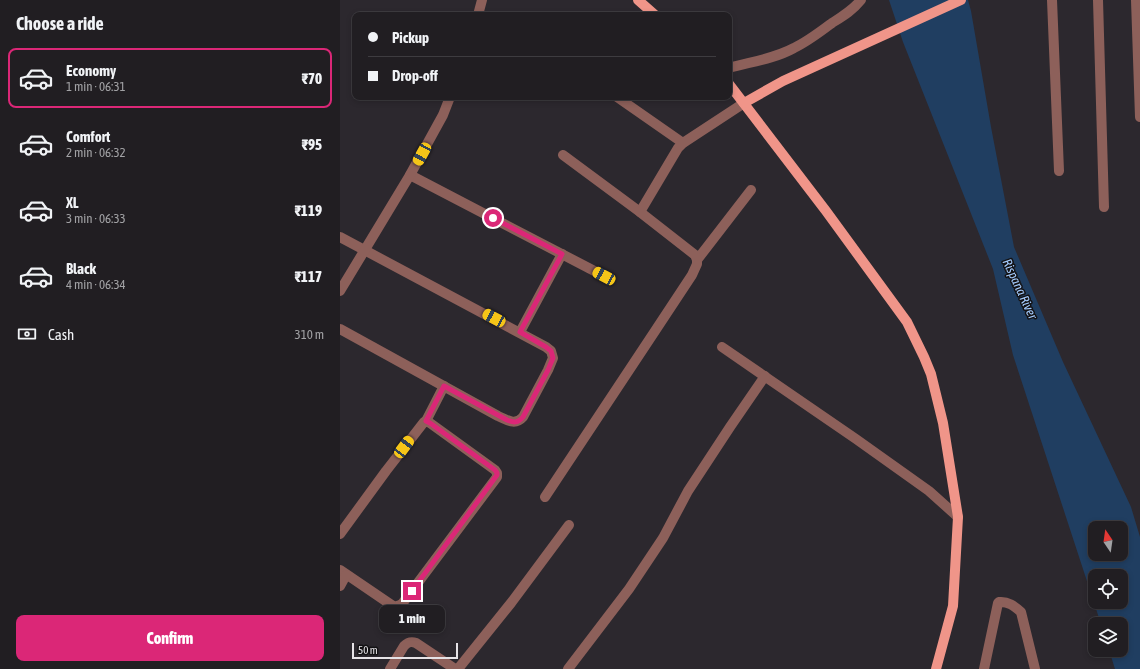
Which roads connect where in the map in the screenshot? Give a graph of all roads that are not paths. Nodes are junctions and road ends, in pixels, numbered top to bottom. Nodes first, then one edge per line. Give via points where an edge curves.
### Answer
1 (482, 0) edge
2 (638, 0) edge
3 (861, 0) edge
4 (961, 0) edge
5 (1052, 0) edge
6 (1098, 0) edge
7 (1136, 0) edge
8 (479, 12) edge
9 (652, 12) edge
10 (732, 67) edge
11 (732, 88) edge
12 (449, 100) edge
13 (621, 100) edge
14 (744, 103) junction
15 (1140, 117) edge
16 (683, 143) junction
17 (563, 155) dead end
18 (1059, 171) dead end
19 (410, 175) junction
20 (751, 190) dead end
21 (1104, 207) dead end
22 (640, 212) junction
23 (340, 237) edge
24 (365, 250) junction
25 (562, 254) junction
26 (697, 260) junction
27 (604, 276) dead end
28 (340, 291) edge
29 (340, 329) edge
30 (520, 332) junction
31 (722, 347) dead end
32 (765, 376) junction
33 (444, 386) junction
34 (426, 421) junction
35 (545, 497) dead end
36 (958, 517) junction
37 (569, 525) dead end
38 (340, 534) edge
39 (343, 573) edge
40 (340, 586) edge
41 (390, 669) edge
42 (457, 669) edge
43 (568, 669) edge
44 (936, 669) edge
45 (984, 669) edge
46 (1035, 669) edge

1 - 8 street
2 - 9 main road
3 - 10 street via 848,12 794,49
4 - 14 main road via 783,81
5 - 18 street
6 - 21 street
7 - 15 street
11 - 14 main road
12 - 19 street
13 - 16 street
14 - 16 street
14 - 36 main road via 907,322 931,374 943,422
16 - 22 street
17 - 22 street
19 - 24 street
19 - 25 street
20 - 26 street
22 - 26 street via 695,255
23 - 24 street
24 - 28 street
24 - 30 street
25 - 27 street
25 - 30 street
26 - 35 street via 692,275
29 - 33 street
30 - 33 street via 546,347 551,351 553,358 520,421 507,420
31 - 32 street
32 - 36 street via 929,491
32 - 43 street via 692,485 663,538 629,589
33 - 34 street
34 - 38 street
34 - 39 street via 495,470 496,477 400,606 393,606
36 - 44 main road via 953,606
37 - 42 street via 511,603
39 - 40 street
41 - 42 street via 406,643 411,642
45 - 46 street via 998,603 1002,601 1021,612

